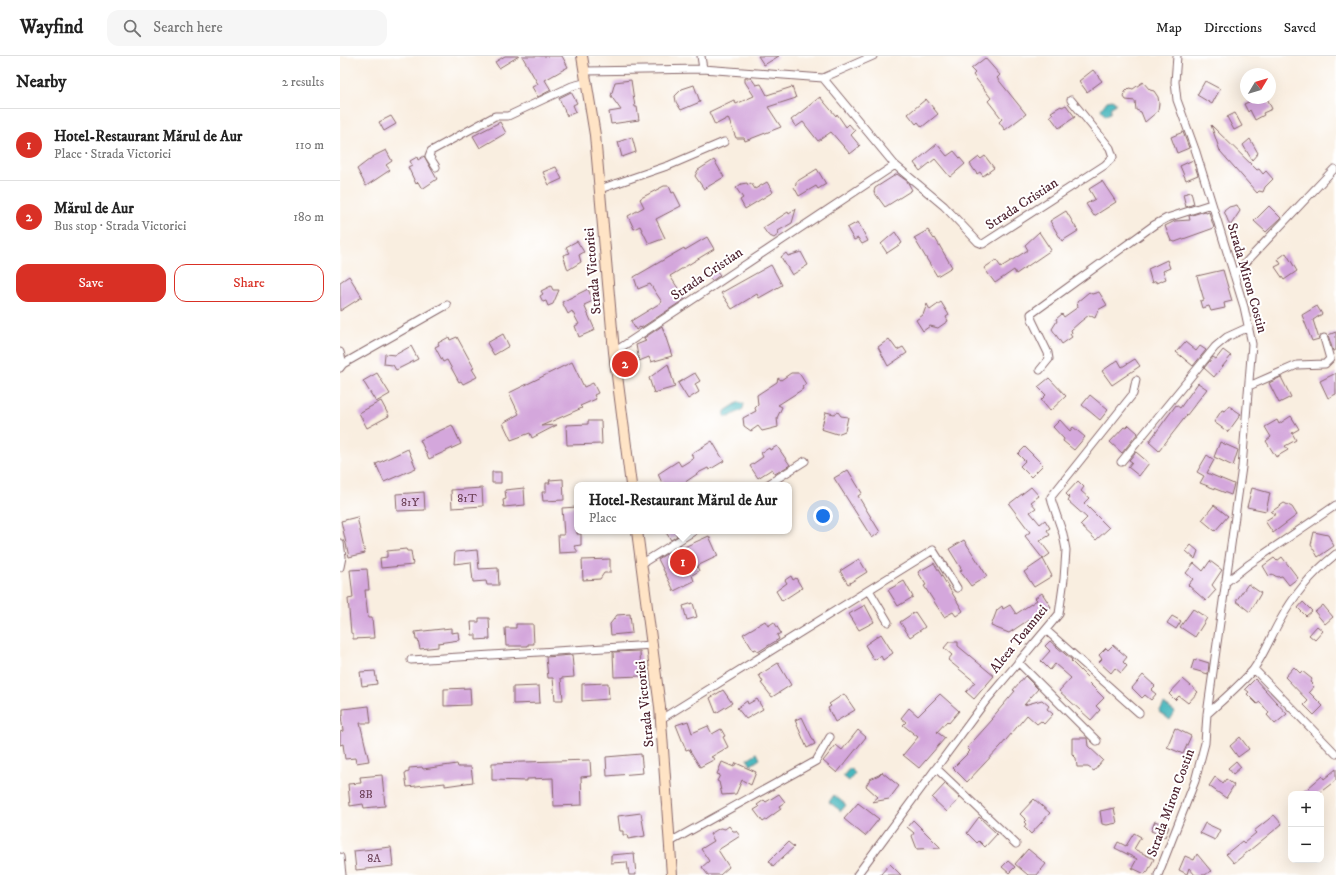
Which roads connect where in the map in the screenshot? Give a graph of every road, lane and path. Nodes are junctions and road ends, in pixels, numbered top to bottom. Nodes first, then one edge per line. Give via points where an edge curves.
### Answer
1 (582, 56) edge
2 (701, 56) edge
3 (873, 56) edge
4 (1177, 56) edge
5 (703, 69) junction
6 (586, 71) junction
7 (822, 78) junction
8 (588, 82) junction
9 (1071, 100) dead end
10 (724, 142) dead end
11 (895, 165) junction
12 (436, 167) dead end
13 (1334, 169) dead end
14 (600, 189) junction
15 (1211, 204) junction
16 (1234, 275) junction
17 (447, 305) dead end
18 (1249, 327) junction
19 (1324, 338) dead end
20 (340, 352) edge
21 (614, 352) junction
22 (341, 366) edge
23 (1040, 370) dead end
24 (1136, 380) dead end
25 (1249, 386) junction
26 (805, 461) dead end
27 (1121, 462) dead end
28 (630, 482) edge
29 (772, 482) edge
30 (1336, 505) edge
31 (637, 534) edge
32 (689, 534) edge
33 (340, 543) edge
34 (1336, 554) edge
35 (641, 564) junction
36 (340, 567) edge
37 (1225, 583) junction
38 (957, 588) dead end
39 (869, 590) junction
40 (888, 622) dead end
41 (1046, 630) junction
42 (653, 646) junction
43 (411, 660) dead end
44 (1018, 662) junction
45 (1254, 669) junction
46 (1139, 713) dead end
47 (1207, 714) junction
48 (662, 719) junction
49 (830, 737) dead end
50 (1097, 741) dead end
51 (1336, 754) edge
52 (936, 768) junction
53 (670, 842) junction
54 (1016, 844) dead end
55 (340, 857) edge
56 (342, 875) edge
57 (672, 875) edge
58 (857, 875) edge
59 (1158, 875) edge

1 - 6 street, Strada Victoriei
2 - 5 street
3 - 7 street
4 - 15 street, Strada Miron Costin via 1177,100
5 - 6 street
5 - 7 street
6 - 8 street, Strada Victoriei
7 - 11 street, Strada Cristian
8 - 12 street via 572,86 508,116 495,116 431,151 429,156
8 - 14 street, Strada Victoriei
9 - 11 street, Strada Cristian via 1110,148 1113,156 1105,165 983,244 978,242 944,206
10 - 14 street
11 - 21 street, Strada Cristian
13 - 16 street
14 - 21 street, Strada Victoriei
15 - 16 street, Strada Miron Costin
15 - 23 street via 1154,225 1031,314 1049,359
16 - 18 street, Strada Miron Costin
17 - 22 street
18 - 25 street, Strada Miron Costin via 1252,344
18 - 27 street via 1227,337 1215,347
19 - 25 street via 1330,359 1325,364 1297,365
20 - 22 street
21 - 28 street, Strada Victoriei
24 - 41 street, Aleea Toamnei via 1133,394 1051,497 1066,550 1059,614
25 - 37 street, Strada Miron Costin via 1242,467
26 - 29 street
30 - 37 street
31 - 35 street, Strada Victoriei
32 - 35 street
33 - 36 street
34 - 45 street via 1314,572 1301,588
35 - 42 street, Strada Victoriei
37 - 47 street, Strada Miron Costin
38 - 39 street via 933,550
39 - 40 street
39 - 48 street
41 - 44 street, Aleea Toamnei
41 - 46 street
42 - 43 street
42 - 48 street, Strada Victoriei
44 - 50 street
44 - 52 street, Aleea Toamnei
45 - 47 street
45 - 51 street
47 - 59 street, Strada Miron Costin via 1205,743 1195,781
48 - 53 street, Strada Victoriei
49 - 53 street via 816,761
52 - 54 street
52 - 58 street, Aleea Toamnei
53 - 57 street, Strada Victoriei
55 - 56 street

